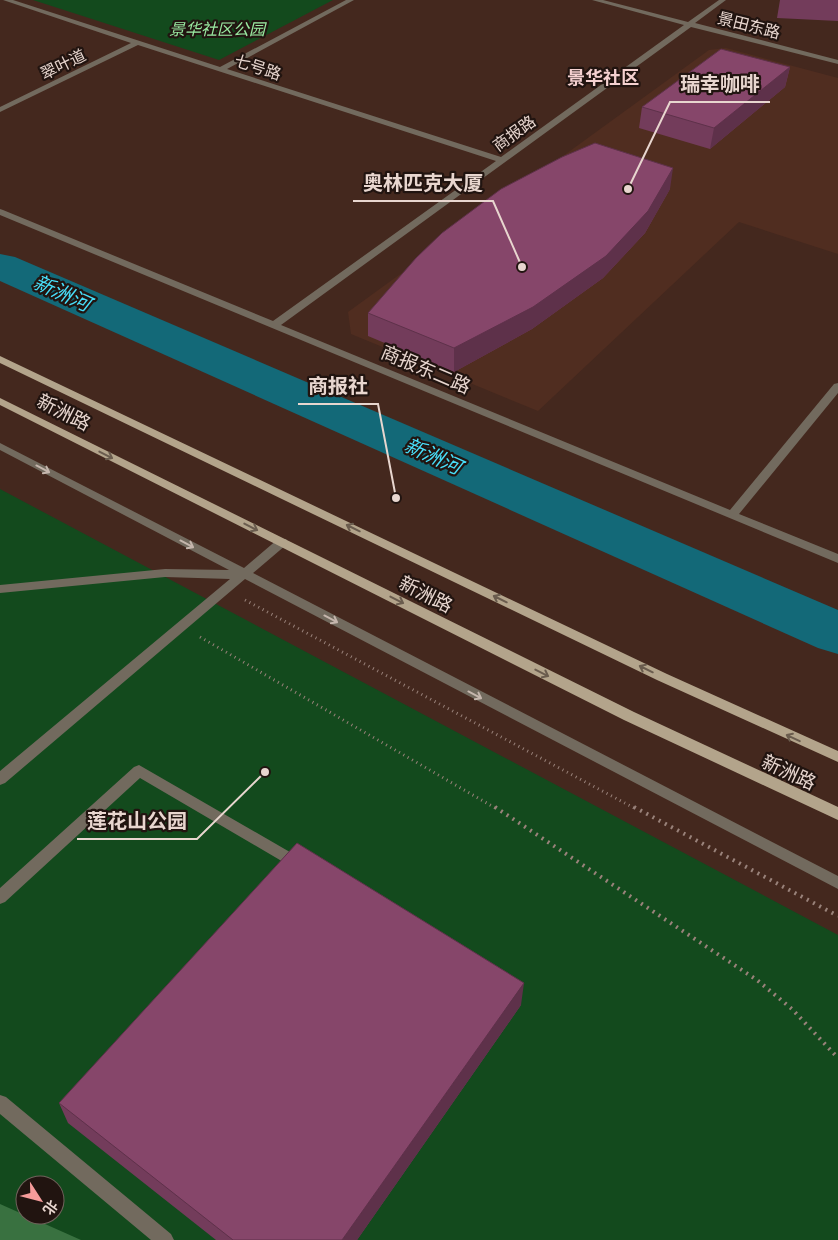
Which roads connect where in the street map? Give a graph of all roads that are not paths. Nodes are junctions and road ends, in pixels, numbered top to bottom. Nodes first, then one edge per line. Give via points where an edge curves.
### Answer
1 (6, 0) edge
2 (351, 0) edge
3 (595, 0) edge
4 (723, 0) edge
5 (690, 24) junction
6 (138, 42) junction
7 (838, 62) edge
8 (221, 69) junction
9 (0, 110) edge
10 (502, 160) junction
11 (0, 212) edge
12 (274, 325) junction
13 (0, 359) edge
14 (838, 386) edge
15 (0, 401) edge
16 (0, 446) edge
17 (732, 515) junction
18 (282, 542) junction
19 (838, 559) edge
20 (246, 574) junction
21 (0, 589) edge
22 (838, 757) edge
23 (0, 778) edge
24 (838, 814) edge
25 (290, 859) edge
26 (838, 883) edge
27 (0, 897) edge
28 (0, 1103) edge
29 (165, 1240) edge

1 - 6 street, 七号路
2 - 8 street
3 - 5 street, 景田东路
4 - 5 street, 商报路
5 - 7 street, 景田东路
5 - 10 street, 商报路
6 - 8 street, 七号路
6 - 9 street, 翠叶道
8 - 10 street, 七号路
10 - 12 street, 商报路
11 - 12 street, 商报东二路
12 - 17 street, 商报东二路
22 -> 13 main road, 新洲路 via 653,672
14 - 17 street
15 -> 18 main road, 新洲路
16 -> 20 street
17 - 19 street, 商报东二路
18 - 20 street
18 -> 24 main road, 新洲路 via 629,716
20 - 21 street via 165,573
20 - 23 street
20 -> 26 street
25 - 27 street via 139,771
28 - 29 street

